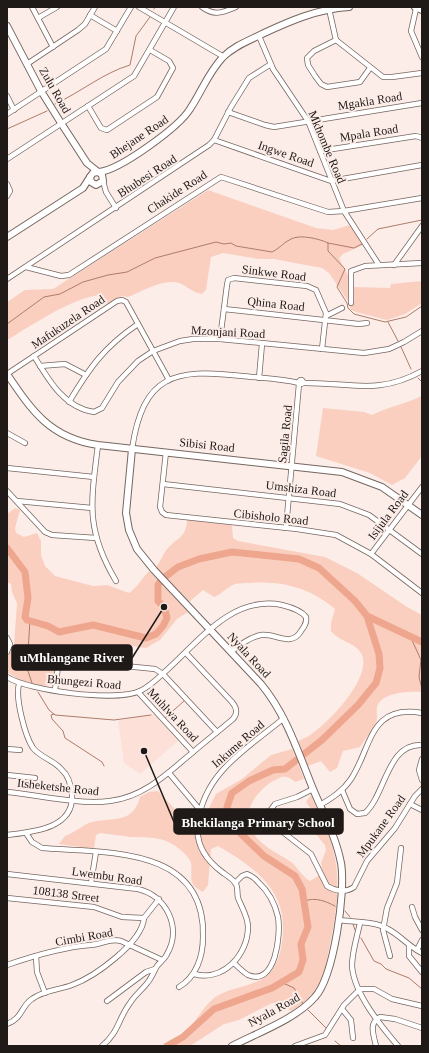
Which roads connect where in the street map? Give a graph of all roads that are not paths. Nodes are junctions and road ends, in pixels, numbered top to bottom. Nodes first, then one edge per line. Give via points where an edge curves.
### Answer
1 (32, 7) edge
2 (57, 7) edge
3 (95, 7) edge
4 (131, 7) edge
5 (140, 7) edge
6 (174, 7) edge
7 (202, 7) edge
8 (236, 7) edge
9 (349, 7) edge
10 (329, 9) junction
11 (419, 9) edge
12 (90, 15) junction
13 (38, 18) junction
14 (166, 22) junction
15 (7, 26) edge
16 (117, 31) junction
17 (259, 36) junction
18 (336, 40) junction
19 (53, 47) junction
20 (150, 50) junction
21 (224, 57) junction
22 (422, 57) edge
23 (27, 64) junction
24 (271, 64) junction
25 (370, 68) junction
26 (422, 73) edge
27 (41, 91) junction
28 (7, 96) edge
29 (422, 103) edge
30 (88, 106) junction
31 (14, 110) junction
32 (228, 112) junction
33 (7, 114) edge
34 (308, 121) junction
35 (61, 123) junction
36 (422, 138) edge
37 (214, 140) junction
38 (320, 152) junction
39 (7, 159) edge
40 (422, 165) edge
41 (111, 169) junction
42 (94, 174) junction
43 (103, 180) junction
44 (331, 181) junction
45 (7, 184) edge
46 (95, 185) junction
47 (83, 188) junction
48 (106, 192) junction
49 (7, 196) edge
50 (422, 198) edge
51 (116, 208) junction
52 (344, 211) junction
53 (422, 226) edge
54 (7, 237) edge
55 (422, 263) edge
56 (379, 265) junction
57 (394, 265) junction
58 (26, 267) junction
59 (7, 279) edge
60 (351, 303) dead end
61 (342, 308) dead end
62 (224, 309) junction
63 (326, 318) junction
64 (367, 323) dead end
65 (138, 324) junction
66 (422, 331) edge
67 (220, 339) junction
68 (262, 344) junction
69 (322, 349) junction
70 (153, 351) junction
71 (34, 356) junction
72 (40, 366) junction
73 (422, 371) edge
74 (7, 374) edge
75 (86, 375) junction
76 (259, 378) junction
77 (169, 380) junction
78 (301, 383) junction
79 (69, 402) junction
80 (7, 433) edge
81 (25, 443) dead end
82 (98, 445) junction
83 (132, 449) junction
84 (166, 452) junction
85 (292, 465) junction
86 (7, 468) edge
87 (94, 477) junction
88 (163, 484) junction
89 (422, 487) edge
90 (7, 491) edge
91 (289, 497) junction
92 (16, 500) junction
93 (409, 505) junction
94 (92, 508) junction
95 (422, 515) edge
96 (286, 528) junction
97 (390, 530) junction
98 (96, 538) junction
99 (371, 554) junction
100 (422, 554) edge
101 (116, 581) dead end
102 (422, 593) edge
103 (210, 630) junction
104 (7, 638) edge
105 (7, 652) edge
106 (231, 652) junction
107 (186, 653) junction
108 (163, 674) junction
109 (7, 677) edge
110 (18, 684) junction
111 (56, 690) junction
112 (138, 692) junction
113 (422, 713) edge
114 (284, 718) junction
115 (217, 732) junction
116 (422, 745) edge
117 (7, 749) edge
118 (20, 750) dead end
119 (193, 752) junction
120 (422, 759) edge
121 (169, 773) junction
122 (7, 775) edge
123 (35, 778) dead end
124 (422, 780) edge
125 (313, 789) junction
126 (422, 789) edge
127 (342, 790) junction
128 (7, 792) edge
129 (72, 800) junction
130 (410, 804) junction
131 (320, 805) junction
132 (200, 810) junction
133 (422, 810) edge
134 (26, 833) junction
135 (7, 836) edge
136 (401, 848) dead end
137 (96, 852) junction
138 (7, 874) edge
139 (91, 883) junction
140 (235, 883) junction
141 (343, 891) junction
142 (7, 898) edge
143 (159, 899) junction
144 (412, 907) dead end
145 (144, 918) junction
146 (338, 920) junction
147 (360, 923) junction
148 (383, 927) junction
149 (422, 930) edge
150 (422, 940) edge
151 (128, 944) junction
152 (409, 946) junction
153 (420, 952) edge
154 (36, 956) junction
155 (390, 956) dead end
156 (162, 960) junction
157 (234, 963) junction
158 (7, 965) edge
159 (155, 969) junction
160 (422, 972) edge
161 (194, 974) junction
162 (179, 987) dead end
163 (360, 988) junction
164 (44, 993) junction
165 (107, 1001) dead end
166 (422, 1006) edge
167 (342, 1009) junction
168 (376, 1019) junction
169 (7, 1024) edge
170 (422, 1028) edge
171 (354, 1038) dead end
172 (102, 1046) edge
173 (232, 1046) edge
174 (295, 1046) edge
175 (376, 1046) edge
176 (398, 1046) edge

1 - 13 street
2 - 13 street
3 - 12 street
4 - 16 street
5 - 14 street
6 - 14 street
7 - 8 street via 215,14
9 - 10 street, Bhejane Road
10 - 17 street, Bhejane Road via 300,17
10 - 18 street
11 - 22 street via 411,31
12 - 16 street
12 - 19 street via 78,30
13 - 19 street
14 - 20 street
14 - 21 street
15 - 23 street, Zulu Road
16 - 27 street via 103,51
17 - 21 street, Bhejane Road via 245,42
17 - 24 street, Mkhombe Road
18 - 25 street
18 - 25 street via 314,51 308,57 308,65 322,85 329,87 358,82
19 - 23 street
20 - 30 street via 134,76
20 - 30 street via 170,61 173,68 157,97 107,130 101,128
21 - 41 street, Bhejane Road via 210,72 181,121 161,138
23 - 27 street, Zulu Road
24 - 32 street, Bhubesi Road via 249,78
24 - 34 street, Mkhombe Road
25 - 26 street via 386,77
27 - 31 street
27 - 35 street, Zulu Road
28 - 31 street
29 - 34 street, Mgakla Road
30 - 35 street
31 - 33 street
32 - 34 street, Mgakla Road via 270,126
32 - 37 street, Bhubesi Road
34 - 38 street, Mkhombe Road
35 - 39 street
35 - 42 street, Zulu Road
36 - 38 street, Mpala Road via 416,136
37 - 44 street, Ingwe Road
37 - 51 street, Bhubesi Road via 196,155
38 - 44 street, Mkhombe Road
40 - 44 street, Ingwe Road
41 - 42 street, Bhejane Road
41 - 43 street, Bhejane Road
42 - 43 street via 102,175
42 - 46 street via 91,182
42 - 47 street
43 - 46 street
43 - 48 street
44 - 52 street, Mkhombe Road
45 - 49 street via 10,191
46 - 47 street
46 - 48 street
47 - 54 street
48 - 51 street
50 - 52 street, Chakide Road
51 - 58 street, Bhubesi Road
52 - 56 street, Mkhombe Road
52 - 58 street, Chakide Road via 322,211 221,177 68,275 61,276
53 - 57 street
55 - 57 street
56 - 57 street
56 - 60 street via 351,271
58 - 59 street, Bhubesi Road
61 - 63 street
62 - 63 street, Qhina Road
62 - 63 street, Sinkwe Road via 227,283 234,278 311,287 319,293
62 - 67 street, Sinkwe Road
63 - 64 street, Qhina Road
63 - 69 street, Sinkwe Road
65 - 70 street, Mafukuzela Road
65 - 71 street, Mafukuzela Road via 126,302 120,300
65 - 75 street via 104,351
66 - 69 street, Mzonjani Road via 404,342 377,351 357,353
67 - 68 street, Mzonjani Road
67 - 70 street, Mzonjani Road via 186,340
68 - 69 street, Mzonjani Road
68 - 76 street
70 - 77 street, Mafukuzela Road
70 - 79 street, Mzonjani Road via 123,376 98,411 84,410
71 - 72 street, Mzonjani Road
71 - 74 street, Mafukuzela Road
72 - 75 street via 64,363
72 - 79 street, Mzonjani Road via 57,391
73 - 78 street, Nyala Road via 406,379 381,386 348,387
74 - 82 street, Sibisi Road via 28,406 48,425 72,439
75 - 79 street
76 - 77 street, Nyala Road via 206,372 185,374
76 - 78 street, Nyala Road
77 - 83 street, Nyala Road via 151,395 142,409
78 - 85 street, Sagila Road
80 - 81 street
82 - 83 street, Sibisi Road
82 - 87 street
83 - 84 street, Sibisi Road
83 - 103 street, Nyala Road via 126,518 137,549
84 - 85 street, Sibisi Road
84 - 88 street, Cibisholo Road
85 - 91 street, Sagila Road
85 - 93 street, Sibisi Road via 360,477 382,487
86 - 87 street
87 - 94 street
88 - 91 street, Umshiza Road
88 - 96 street, Cibisholo Road via 160,507 166,515
89 - 93 street, Isijula Road
90 - 92 street
91 - 96 street, Sagila Road
91 - 97 street, Umshiza Road via 330,502 352,508 369,515
92 - 94 street
92 - 98 street via 47,533
93 - 95 street, Sibisi Road
93 - 97 street, Isijula Road
94 - 98 street
96 - 99 street, Cibisholo Road via 336,536
97 - 99 street, Isijula Road
97 - 100 street, Umshiza Road
98 - 101 street
99 - 102 street, Cibisholo Road
103 - 106 street, Nyala Road
103 - 106 street, Bhungezi Road via 234,611 254,605 283,606 299,611 306,617 306,623 294,639 260,636 247,640
103 - 107 street, Bhungezi Road
104 - 105 street via 10,644
106 - 114 street, Nyala Road via 269,693
107 - 108 street, Bhungezi Road
107 - 115 street, Itsheketshe Road via 236,710 233,719
108 - 111 street via 149,667 64,660 58,666
108 - 112 street, Bhungezi Road
108 - 115 street
109 - 110 street, Bhungezi Road
110 - 111 street, Bhungezi Road
110 - 129 street via 17,696 27,736 37,751 63,770 70,783
111 - 112 street, Bhungezi Road via 107,696 126,696
112 - 119 street, Muhlwa Road
113 - 127 street via 396,713 381,722 372,733 351,779
114 - 125 street, Nyala Road
114 - 132 street, Inkume Road via 218,774 208,789
115 - 119 street, Itsheketshe Road
116 - 127 street via 408,747 400,752 377,797 365,813 359,815 352,811
117 - 118 street
119 - 121 street, Itsheketshe Road
120 - 124 street
121 - 129 street, Itsheketshe Road via 146,790 121,799 104,802
121 - 132 street
122 - 123 street
125 - 131 street, Nyala Road
125 - 141 street via 275,804 269,812 269,819 311,854 327,886
126 - 130 street, Mpukane Road
127 - 131 street
128 - 129 street, Itsheketshe Road
129 - 134 street via 59,822 48,828
130 - 133 street
130 - 141 street, Mpukane Road via 367,861 354,887
131 - 141 street, Nyala Road via 339,856
132 - 140 street, Inkume Road via 197,830 201,848 210,862
134 - 135 street
134 - 137 street via 32,842 42,848
136 - 148 street via 397,884 387,908
137 - 139 street
137 - 161 street via 158,862 174,872 188,886 199,906 203,927 203,939
138 - 139 street, Lwembu Road
139 - 143 street, Lwembu Road via 138,889
140 - 157 street via 248,925 245,944
140 - 157 street via 247,874 264,887 274,904 279,931 276,953 267,971 251,976
141 - 146 street, Nyala Road
142 - 145 street, 108138 Street via 94,907 127,918
143 - 145 street
143 - 156 street, Lwembu Road via 170,915 173,930 169,950
144 - 149 street
145 - 151 street
146 - 147 street
146 - 173 street, Nyala Road via 329,971 316,997 297,1012
147 - 148 street
147 - 163 street via 352,966
148 - 152 street
148 - 155 street
150 - 153 street
151 - 154 street, Cimbi Road via 114,939
151 - 156 street, Cimbi Road
151 - 164 street via 119,957 88,978
152 - 153 street
152 - 160 street via 409,956
154 - 158 street, Cimbi Road
154 - 164 street via 37,972
156 - 159 street, Lwembu Road
157 - 161 street via 216,974
159 - 165 street via 146,972
159 - 172 street, Lwembu Road via 149,981 128,1006 114,1035
161 - 162 street
163 - 166 street via 374,989 392,999
163 - 167 street
163 - 168 street
164 - 169 street via 31,999 17,1019
167 - 171 street via 351,1020
167 - 174 street via 325,1035
168 - 170 street via 386,1017
168 - 175 street via 372,1028
168 - 176 street

